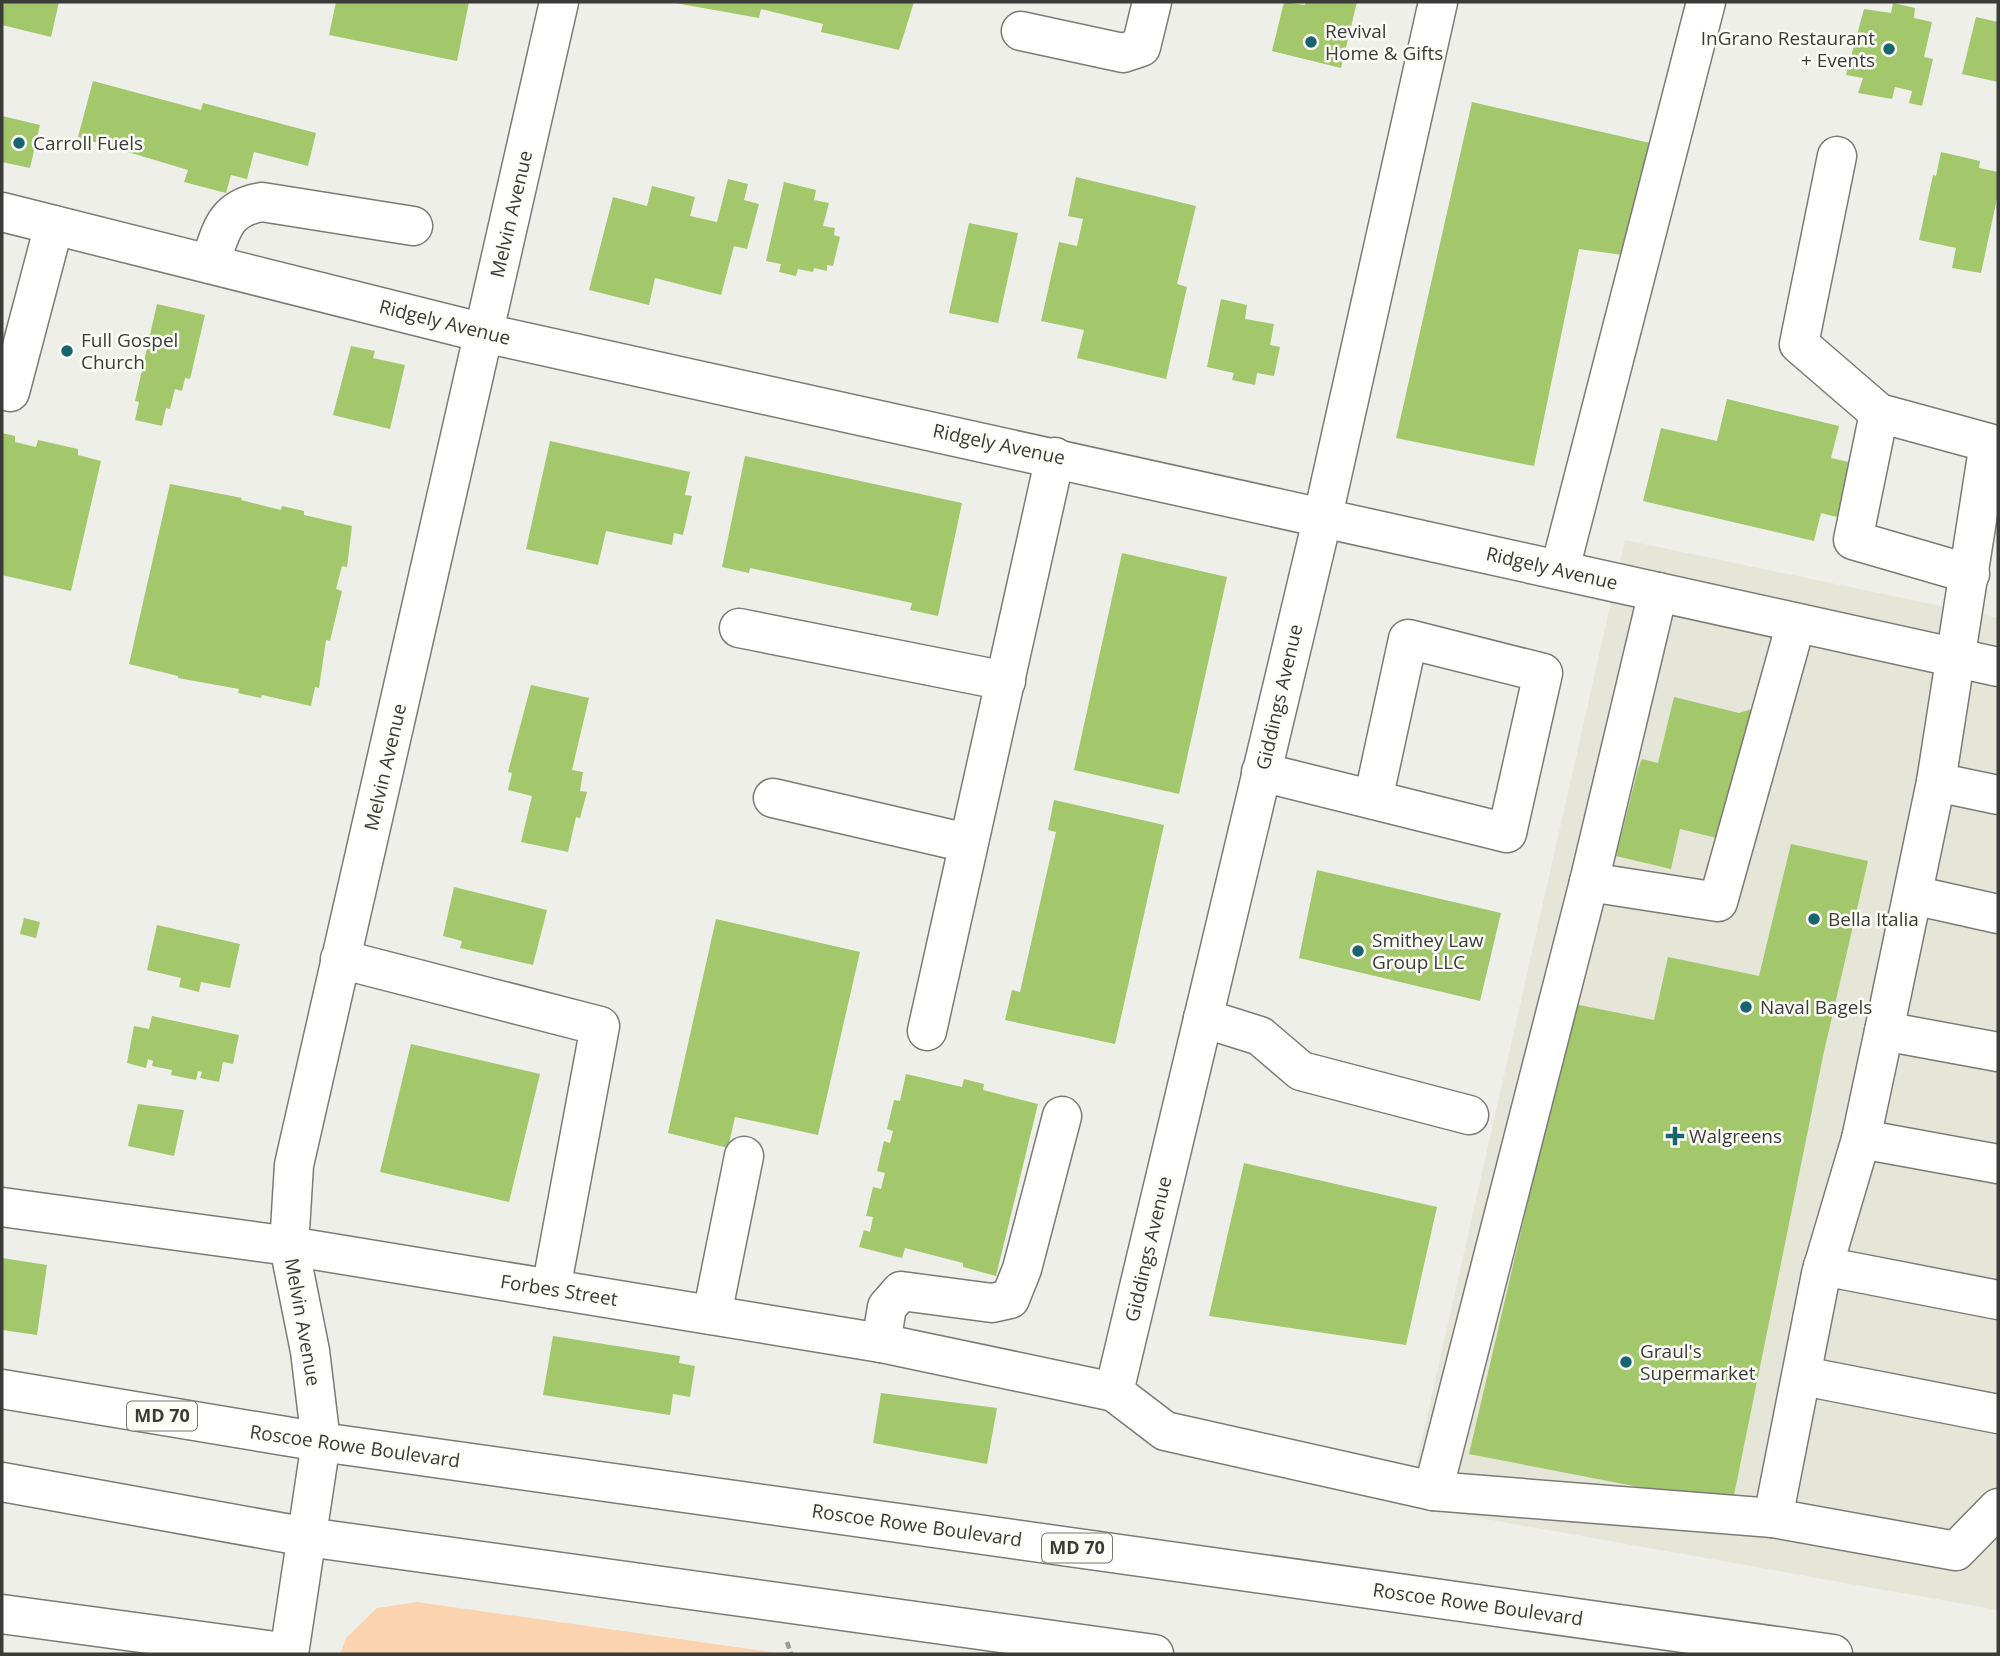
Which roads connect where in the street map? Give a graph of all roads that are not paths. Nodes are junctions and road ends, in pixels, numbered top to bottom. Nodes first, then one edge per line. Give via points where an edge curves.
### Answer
1 (559, 2) edge
2 (1152, 2) edge
3 (1438, 2) edge
4 (1706, 2) edge
5 (1021, 31) dead end
6 (1837, 156) dead end
7 (2, 212) edge
8 (54, 225) junction
9 (414, 226) dead end
10 (209, 264) junction
11 (484, 332) junction
12 (10, 392) dead end
13 (1879, 413) junction
14 (1055, 457) junction
15 (1323, 516) junction
16 (1560, 569) junction
17 (1970, 574) junction
18 (1658, 592) junction
19 (1796, 623) junction
20 (739, 628) dead end
21 (1954, 659) junction
22 (1998, 667) edge
23 (1006, 681) junction
24 (1261, 772) junction
25 (1936, 782) junction
26 (1998, 795) edge
27 (773, 798) dead end
28 (1373, 800) junction
29 (967, 843) junction
30 (1589, 882) junction
31 (1913, 895) junction
32 (1998, 914) edge
33 (340, 959) junction
34 (1203, 1018) junction
35 (927, 1031) dead end
36 (1884, 1031) junction
37 (1998, 1052) edge
38 (1469, 1115) dead end
39 (1062, 1116) dead end
40 (1861, 1139) junction
41 (744, 1156) dead end
42 (1998, 1164) edge
43 (2, 1207) edge
44 (289, 1246) junction
45 (1823, 1266) junction
46 (551, 1289) junction
47 (1998, 1300) edge
48 (712, 1315) junction
49 (881, 1343) junction
50 (1803, 1376) junction
51 (2, 1389) edge
52 (1114, 1392) junction
53 (1998, 1414) edge
54 (321, 1442) junction
55 (2, 1482) edge
56 (1433, 1491) junction
57 (1998, 1508) edge
58 (1773, 1518) junction
59 (307, 1537) junction
60 (2, 1614) edge
61 (289, 1654) edge
62 (1154, 1654) edge
63 (1833, 1654) edge

1 - 11 main road, Melvin Avenue
2 - 5 main road via 1141,47 1123,53
3 - 15 main road, Giddings Avenue
4 - 16 main road
6 - 13 main road via 1799,344
7 - 8 main road, Ridgely Avenue
8 - 10 main road, Ridgely Avenue
8 - 12 main road
9 - 10 main road via 262,202 246,204 225,222
10 - 11 main road, Ridgely Avenue
11 - 14 main road, Ridgely Avenue
11 - 33 main road, Melvin Avenue
13 - 17 main road via 1989,443
13 - 17 main road via 1853,540
14 - 15 main road, Ridgely Avenue
14 - 23 main road
15 - 16 main road, Ridgely Avenue
15 - 24 main road, Giddings Avenue
16 - 18 main road, Ridgely Avenue
17 - 21 main road
18 - 19 main road, Ridgely Avenue
18 - 30 main road
19 - 21 main road, Ridgely Avenue
19 - 30 main road via 1717,902
20 - 23 main road
21 - 22 main road, Ridgely Avenue
21 - 25 main road
23 - 29 main road
24 - 28 main road
24 - 34 main road, Giddings Avenue
25 - 26 main road
25 - 31 main road
27 - 29 main road
28 - 28 main road via 1507,833 1543,673 1408,639
29 - 35 main road
30 - 56 main road
31 - 32 main road
31 - 36 main road
33 - 44 main road, Melvin Avenue via 294,1166
33 - 46 main road via 600,1026
34 - 38 main road via 1260,1035 1301,1071
34 - 52 main road, Giddings Avenue
36 - 37 main road
36 - 40 main road
39 - 49 main road via 1010,1299 992,1303 901,1291 887,1307
40 - 42 main road
40 - 45 main road
41 - 48 main road
43 - 44 main road, Forbes Street
44 - 46 main road, Forbes Street
44 - 54 main road, Melvin Avenue via 310,1352
45 - 47 main road
45 - 50 main road
46 - 48 main road, Forbes Street
48 - 49 main road, Forbes Street
49 - 52 main road, Forbes Street
50 - 53 main road
50 - 58 main road
51 - 54 main road, Roscoe Rowe Boulevard / MD 70
52 - 56 main road via 1165,1431
54 - 59 main road, Melvin Avenue
54 - 63 main road, Roscoe Rowe Boulevard / MD 70
55 - 59 main road
56 - 58 main road
57 - 58 main road via 1956,1551
59 - 61 main road, Melvin Avenue
59 - 62 main road
60 - 61 main road

